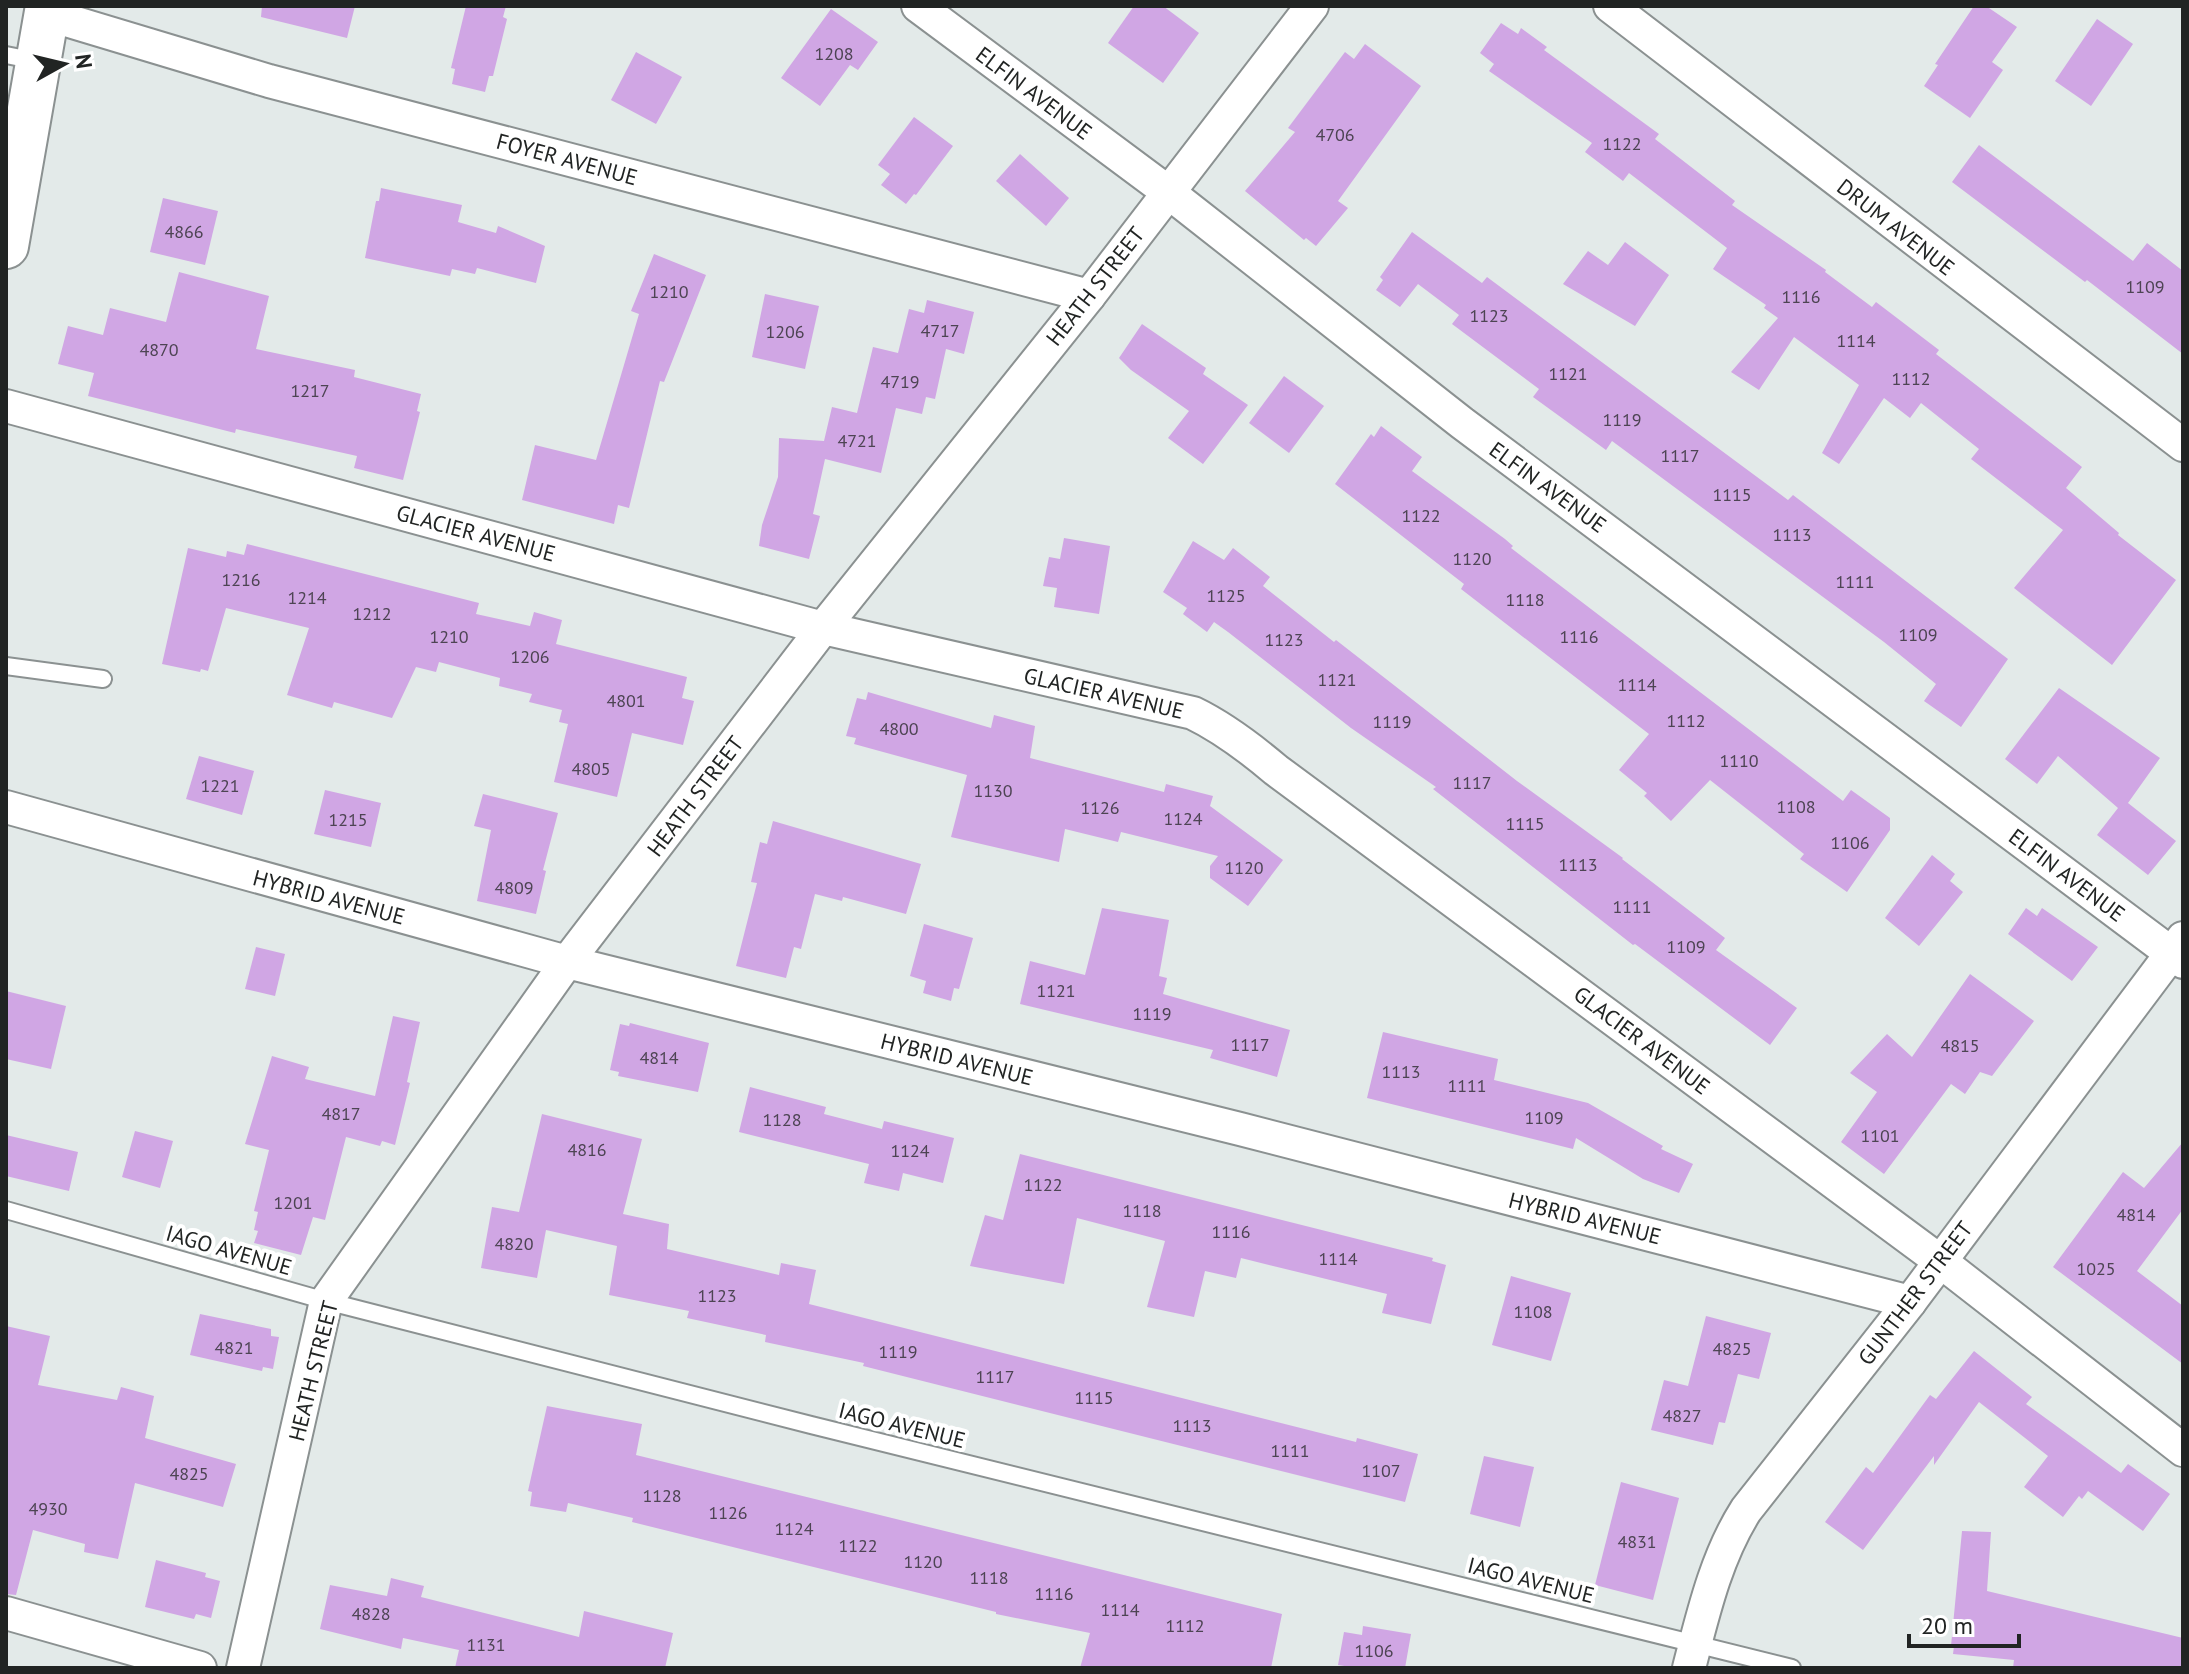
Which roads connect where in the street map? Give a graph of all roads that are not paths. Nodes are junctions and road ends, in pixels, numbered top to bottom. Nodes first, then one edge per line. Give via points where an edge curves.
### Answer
1 (918, 6) edge
2 (1312, 6) edge
3 (1610, 6) edge
4 (47, 10) edge
5 (22, 58) edge
6 (1168, 192) junction
7 (8, 224) edge
8 (1089, 296) junction
9 (6, 406) edge
10 (2183, 445) edge
11 (823, 628) junction
12 (6, 666) edge
13 (103, 679) dead end
14 (6, 807) edge
15 (2179, 951) edge
16 (567, 962) junction
17 (6, 1210) edge
18 (1940, 1261) junction
19 (326, 1301) junction
20 (1910, 1302) junction
21 (2183, 1450) edge
22 (6, 1613) edge
23 (1692, 1656) edge
24 (200, 1668) edge
25 (243, 1668) edge
26 (1792, 1668) edge

1 - 6 street, ELFIN AVENUE
2 - 6 street, HEATH STREET
3 - 10 street, DRUM AVENUE
4 - 5 main road
4 - 8 street, FOYER AVENUE via 269,81
5 - 7 main road
6 - 8 street, HEATH STREET
6 - 15 street, ELFIN AVENUE via 1462,423
8 - 11 street, HEATH STREET
9 - 11 street, GLACIER AVENUE
11 - 16 street, HEATH STREET
11 - 18 street, GLACIER AVENUE via 1193,713 1213,722
12 - 13 lane
14 - 16 street, HYBRID AVENUE
15 - 18 street, GUNTHER STREET
16 - 19 street, HEATH STREET
16 - 20 street, HYBRID AVENUE
17 - 19 lane, IAGO AVENUE
18 - 20 street, GUNTHER STREET
18 - 21 street, GLACIER AVENUE
19 - 23 lane, IAGO AVENUE
19 - 25 street, HEATH STREET
20 - 23 street, GUNTHER STREET via 1737,1524
22 - 24 street
23 - 26 lane, IAGO AVENUE

